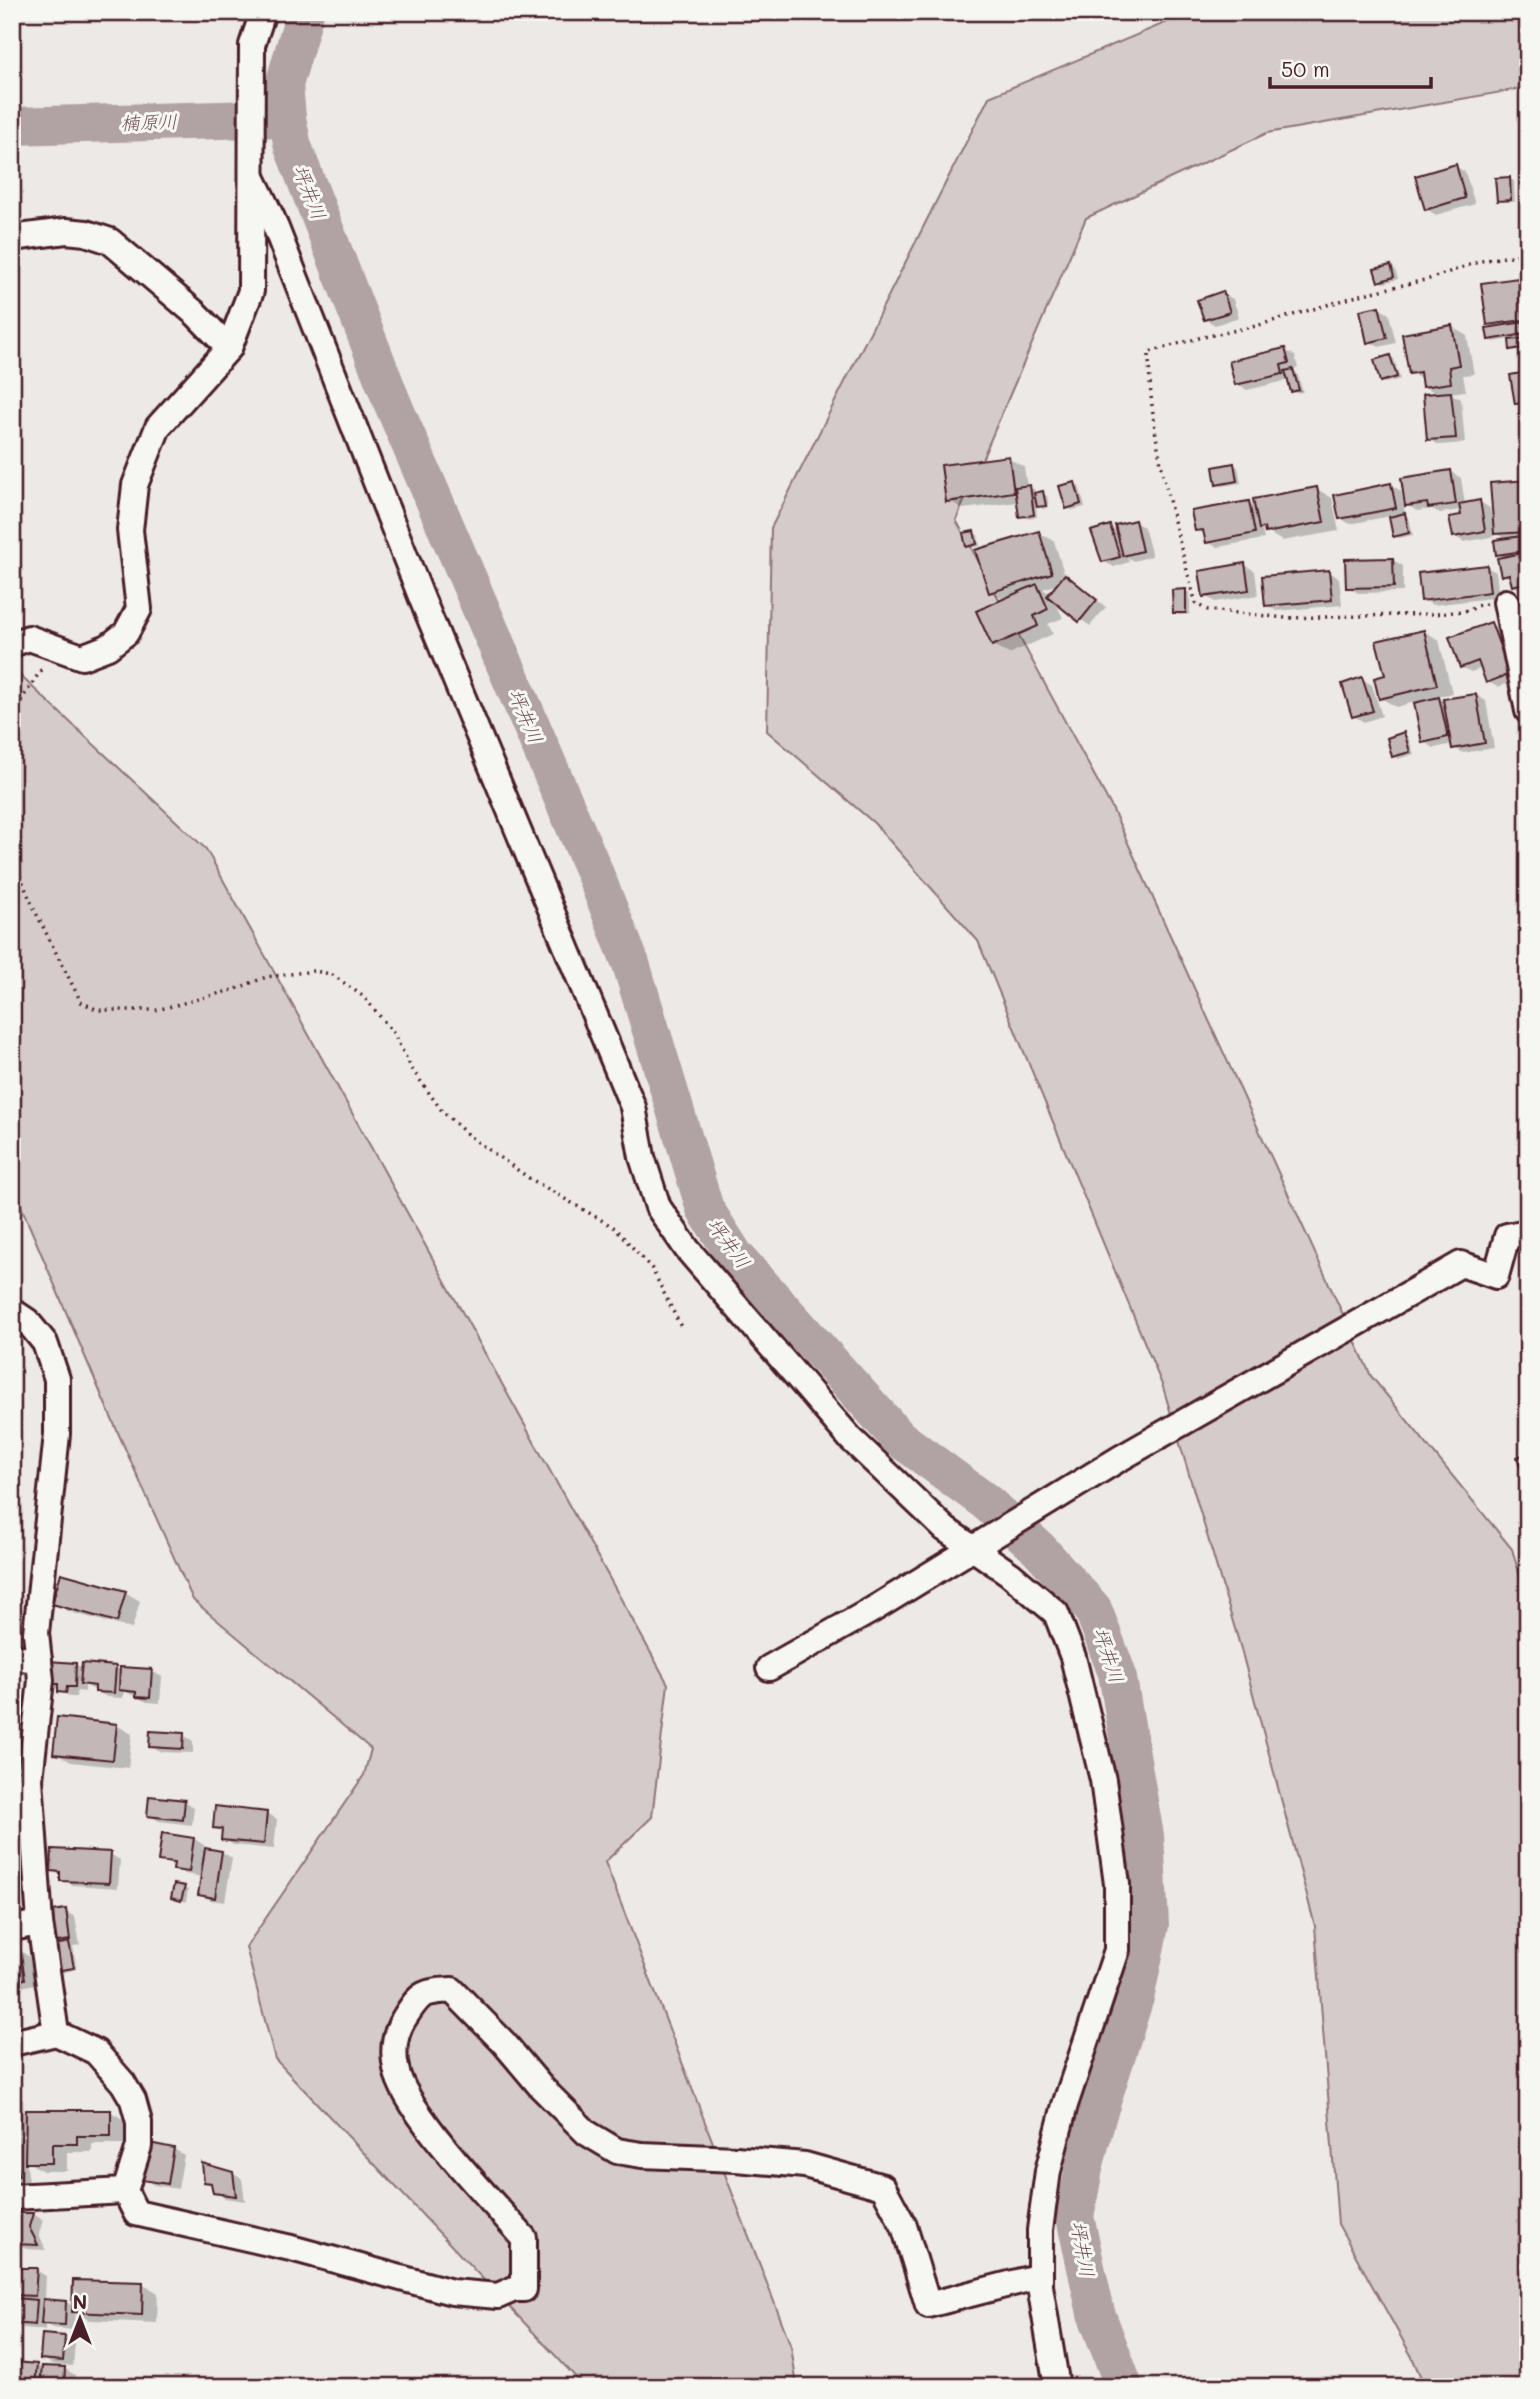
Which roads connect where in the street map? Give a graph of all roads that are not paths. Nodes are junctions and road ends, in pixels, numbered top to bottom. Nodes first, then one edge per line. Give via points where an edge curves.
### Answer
1 (263, 12) edge
2 (253, 179) junction
3 (12, 237) edge
4 (229, 348) junction
5 (1506, 602) road end
6 (12, 644) edge
7 (1528, 711) edge
8 (1528, 1232) edge
9 (12, 1311) edge
10 (983, 1543) junction
11 (12, 1657) edge
12 (39, 1660) junction
13 (769, 1668) dead end
14 (40, 1923) junction
15 (12, 1928) edge
16 (56, 2033) junction
17 (12, 2043) edge
18 (125, 2191) junction
19 (12, 2197) edge
20 (1041, 2276) junction
21 (1057, 2387) edge

1 - 2 street via 252,45
2 - 4 street via 251,291
2 - 10 street via 633,1107 658,1207 687,1249 850,1438 945,1529
3 - 4 street via 66,231 110,241 197,314
4 - 6 street via 158,426 135,485 130,530 139,609 126,634 108,648 82,657 29,638
5 - 7 street
8 - 10 street via 1507,1236 1496,1276 1461,1264 1119,1459
9 - 12 street via 45,1343 57,1380 57,1434 36,1633
10 - 13 street
10 - 20 street via 1010,1574 1056,1613 1073,1657 1103,1780 1117,1884 1117,1950 1048,2171
11 - 12 street
12 - 14 street via 30,1779
14 - 15 street
14 - 16 street
16 - 17 street
16 - 18 street via 96,2052 132,2100 139,2122 139,2146
18 - 19 street
18 - 20 street via 136,2213 291,2248 452,2292 498,2296 524,2288 524,2238 408,2099 396,2068 396,2032 414,2004 426,1992 452,1990 587,2133 617,2151 805,2165 883,2187 904,2226 928,2305
20 - 21 street

